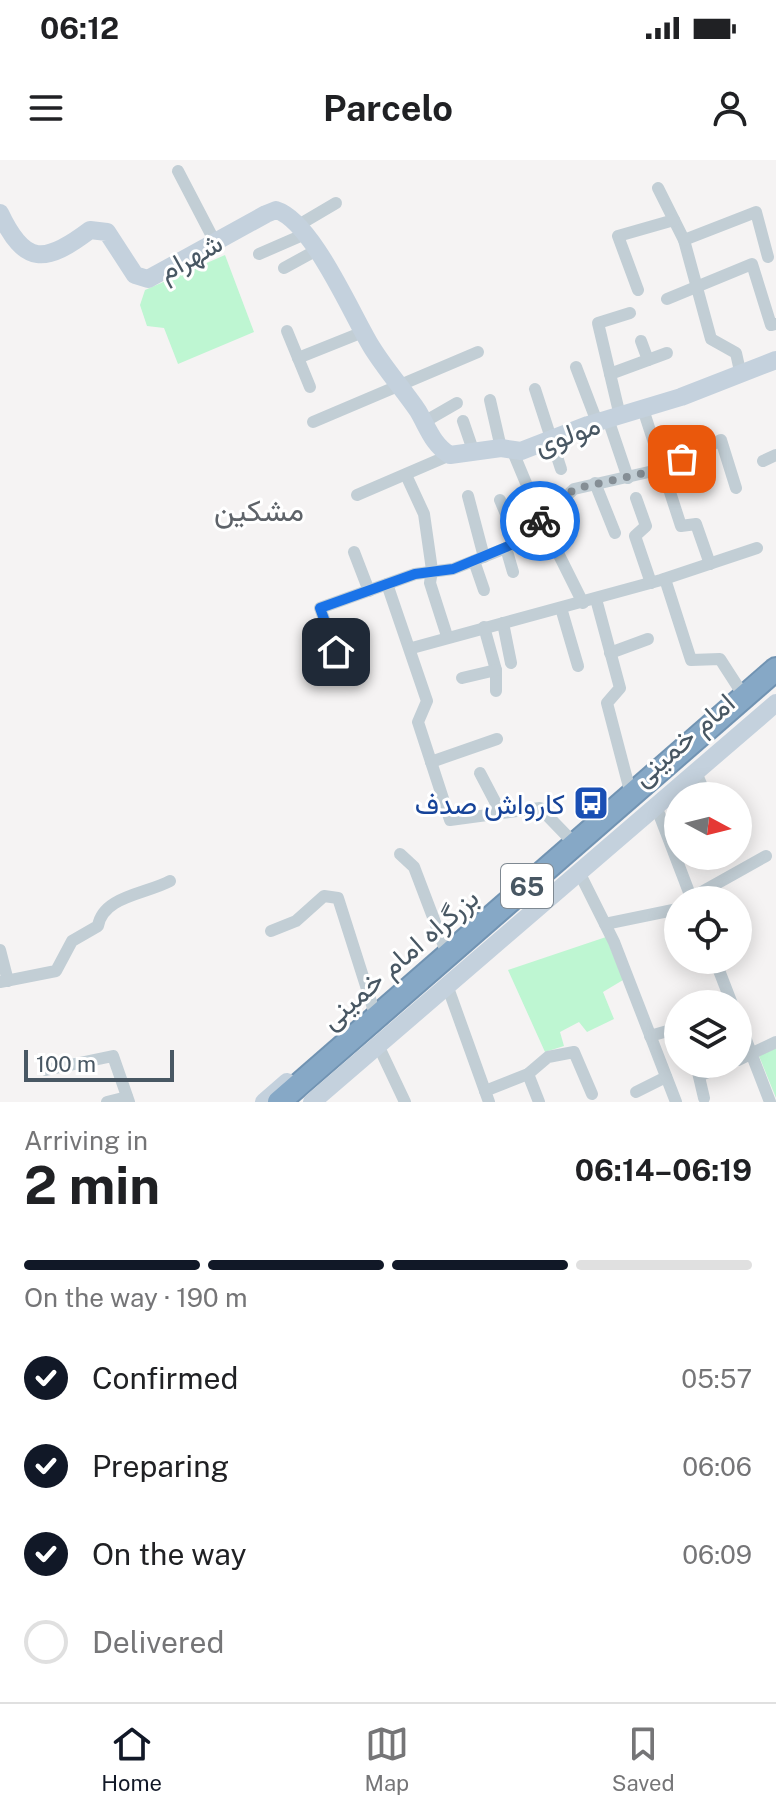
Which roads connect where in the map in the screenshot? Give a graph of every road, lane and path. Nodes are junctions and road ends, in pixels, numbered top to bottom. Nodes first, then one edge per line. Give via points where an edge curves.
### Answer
1 (178, 171) dead end
2 (658, 188) dead end
3 (336, 203) dead end
4 (0, 213) edge
5 (674, 220) junction
6 (301, 230) junction
7 (684, 240) junction
8 (215, 242) junction
9 (315, 251) junction
10 (259, 254) dead end
11 (768, 257) dead end
12 (284, 268) dead end
13 (696, 284) junction
14 (638, 290) dead end
15 (667, 299) dead end
16 (630, 313) dead end
17 (776, 324) edge
18 (287, 331) dead end
19 (363, 332) junction
20 (641, 341) dead end
21 (478, 352) dead end
22 (667, 353) dead end
23 (298, 358) junction
24 (648, 360) junction
25 (776, 360) edge
26 (576, 367) dead end
27 (740, 371) junction
28 (610, 374) junction
29 (310, 387) dead end
30 (400, 387) junction
31 (535, 389) dead end
32 (490, 400) dead end
33 (457, 403) dead end
34 (643, 409) junction
35 (609, 419) junction
36 (463, 421) dead end
37 (313, 422) dead end
38 (424, 422) junction
39 (551, 439) junction
40 (507, 450) junction
41 (474, 453) junction
42 (450, 455) junction
43 (561, 469) dead end
44 (662, 469) junction
45 (406, 475) junction
46 (628, 478) junction
47 (595, 483) junction
48 (736, 488) dead end
49 (357, 495) dead end
50 (468, 496) dead end
51 (636, 498) dead end
52 (500, 500) dead end
53 (557, 503) junction
54 (541, 519) junction
55 (567, 521) dead end
56 (615, 533) dead end
57 (512, 545) junction
58 (757, 548) dead end
59 (354, 552) dead end
60 (479, 559) junction
61 (710, 564) junction
62 (432, 570) junction
63 (513, 572) dead end
64 (665, 579) junction
65 (651, 583) junction
66 (387, 584) junction
67 (484, 590) dead end
68 (369, 591) junction
69 (590, 601) junction
70 (561, 608) junction
71 (503, 623) junction
72 (484, 627) junction
73 (447, 636) junction
74 (648, 639) dead end
75 (412, 648) junction
76 (336, 652) dead end
77 (610, 653) junction
78 (776, 659) edge
79 (511, 663) dead end
80 (578, 666) dead end
81 (776, 669) edge
82 (496, 670) junction
83 (462, 678) dead end
84 (776, 689) edge
85 (740, 690) junction
86 (496, 691) dead end
87 (776, 703) edge
88 (497, 739) dead end
89 (431, 762) junction
90 (696, 772) junction
91 (480, 773) dead end
92 (700, 782) edge
93 (629, 787) junction
94 (656, 806) junction
95 (501, 813) junction
96 (569, 838) junction
97 (400, 854) dead end
98 (766, 856) dead end
99 (579, 872) junction
100 (170, 881) dead end
101 (687, 886) edge
102 (714, 886) edge
103 (664, 912) edge
104 (605, 924) junction
105 (271, 931) dead end
106 (444, 946) junction
107 (0, 950) edge
108 (4, 982) edge
109 (447, 985) junction
110 (373, 1008) junction
111 (664, 1032) edge
112 (650, 1036) junction
113 (776, 1042) edge
114 (378, 1045) junction
115 (752, 1055) joint
116 (46, 1070) dead end
117 (664, 1072) edge
118 (528, 1074) junction
119 (664, 1078) edge
120 (666, 1078) edge
121 (700, 1078) edge
122 (636, 1092) dead end
123 (592, 1094) dead end
124 (487, 1096) edge
125 (704, 1098) dead end
126 (128, 1099) edge
127 (107, 1102) edge
128 (264, 1102) edge
129 (279, 1102) edge
130 (301, 1102) edge
131 (312, 1102) edge
132 (405, 1102) edge
133 (539, 1102) edge
134 (676, 1102) edge
135 (770, 1102) edge

1 - 8 street
2 - 5 street
3 - 6 street
4 - 8 main road, شهرام via 14,242 27,253 67,247 90,230 107,232 135,275 148,279
5 - 7 street
5 - 14 street via 618,236
6 - 8 main road, شهرام via 276,210
6 - 9 main road
6 - 10 street
7 - 11 street via 756,212
7 - 13 street
9 - 12 street
9 - 19 main road
13 - 15 street
13 - 17 street via 752,264 771,325
13 - 27 street via 711,339 736,353
16 - 28 street via 598,323
18 - 23 street
19 - 23 street
19 - 30 main road
20 - 24 street
21 - 30 street
22 - 24 street
23 - 29 street
24 - 28 street
25 - 27 main road, مولوی
26 - 35 street
27 - 34 main road, مولوی
28 - 35 street
30 - 37 street
30 - 38 main road
31 - 39 street
32 - 40 street
33 - 38 street
34 - 35 main road, مولوی
34 - 44 street
35 - 39 main road, مولوی
35 - 46 street
36 - 41 street
38 - 42 main road via 438,448
39 - 40 main road, مولوی
39 - 43 street
40 - 41 main road, مولوی
40 - 54 street
41 - 42 main road, مولوی
42 - 45 street, مولوی
44 - 46 street
44 - 48 street via 721,440
44 - 61 street via 681,526 696,524
45 - 49 street, مولوی
45 - 62 street via 424,514
46 - 47 street
47 - 53 street via 574,489
47 - 56 street
50 - 60 street
51 - 65 street via 646,526 635,536
52 - 57 street
53 - 54 street
53 - 55 street
54 - 57 street
54 - 69 street
57 - 60 street
57 - 63 street
58 - 61 street
59 - 68 street
60 - 62 street
60 - 67 street
61 - 64 street
62 - 66 street
62 - 73 street via 430,583
64 - 65 street
64 - 85 street via 691,660 720,659
65 - 69 street
66 - 68 street
66 - 75 street
68 - 76 street via 320,608
69 - 70 street
69 - 77 street
70 - 71 street
70 - 80 street
71 - 72 street
71 - 79 street
72 - 73 street
72 - 82 street
73 - 75 street
74 - 77 street
75 - 89 street via 427,701 418,722
77 - 93 street via 620,688 607,703
78 - 85 main road, امام خمینی
81 - 129 highway, بزرگراه امام خمینی / 65
82 - 83 street
82 - 86 street
84 - 130 highway, بزرگراه امام خمینی / 65
85 - 93 main road, امام خمینی
87 - 90 main road, امام خمینی
88 - 89 street
89 - 95 street via 450,820
90 - 92 street
90 - 94 main road, امام خمینی
91 - 95 street
93 - 96 main road, امام خمینی
94 - 99 main road, امام خمینی
94 - 101 street
95 - 96 street via 540,808
96 - 106 main road, امام خمینی
97 - 106 street via 414,867
98 - 102 street
99 - 104 street
99 - 109 main road, امام خمینی
100 - 108 street via 152,892 115,901 100,915 98,926 72,941 56,971
103 - 104 street
104 - 112 street
105 - 110 street via 296,921 324,896 338,898
106 - 110 main road, امام خمینی
107 - 108 street
109 - 114 main road, امام خمینی
109 - 124 street
110 - 128 main road, امام خمینی
111 - 112 street
112 - 117 street
113 - 115 street
114 - 131 main road, امام خمینی
114 - 132 street
115 - 135 street
116 - 126 street via 113,1056
118 - 123 street via 548,1057 574,1052
118 - 124 street
118 - 133 street
119 - 122 street
120 - 134 street
121 - 125 street
126 - 127 street

